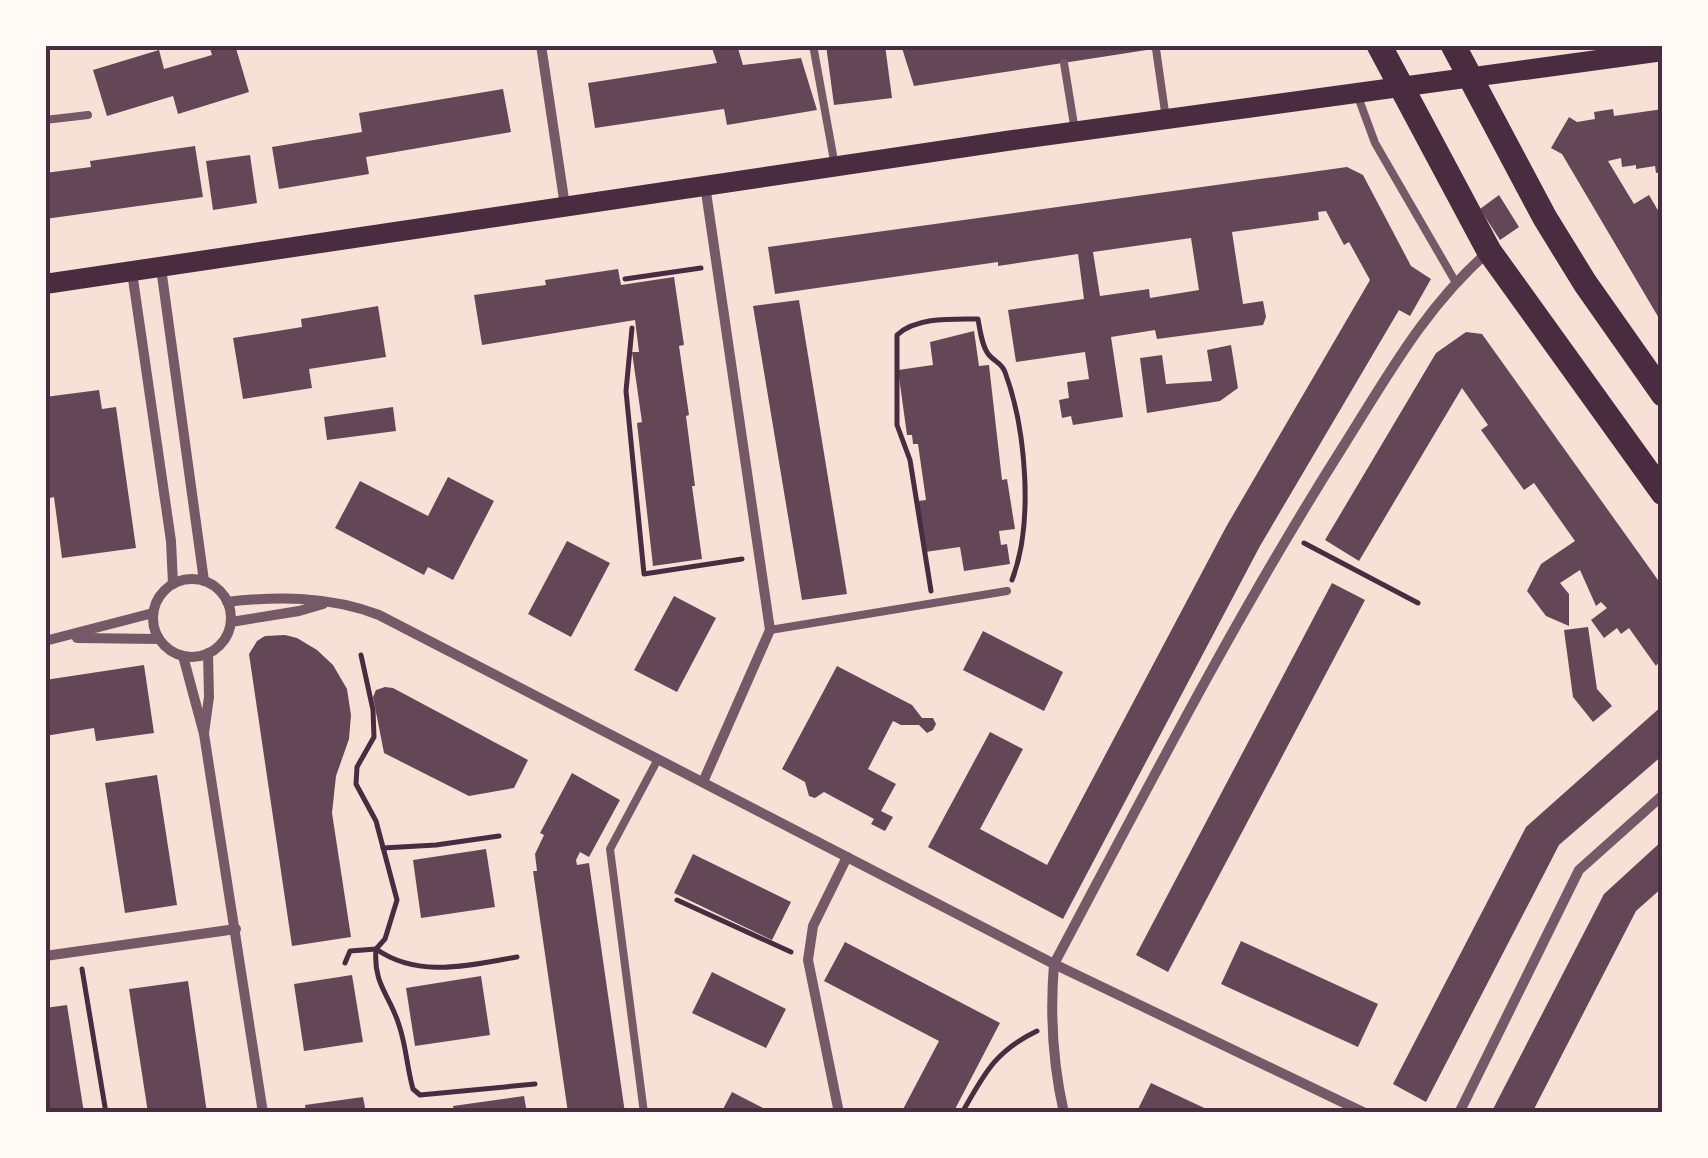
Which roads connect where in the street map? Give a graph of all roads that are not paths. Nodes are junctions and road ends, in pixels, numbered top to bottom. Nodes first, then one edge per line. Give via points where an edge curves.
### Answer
1 (541, 45) edge
2 (812, 45) edge
3 (1379, 45) edge
4 (1452, 45) edge
5 (1156, 49) dead end
6 (1663, 51) edge
7 (1064, 63) dead end
8 (1470, 78) junction
9 (1400, 88) junction
10 (1357, 94) junction
11 (88, 116) dead end
12 (1166, 119) junction
13 (45, 120) edge
14 (1075, 131) junction
15 (835, 166) junction
16 (706, 184) junction
17 (565, 206) junction
18 (1489, 251) junction
19 (161, 266) junction
20 (132, 271) junction
21 (1455, 281) junction
22 (45, 284) edge
23 (1663, 394) edge
24 (1663, 493) edge
25 (204, 581) junction
26 (172, 584) junction
27 (1008, 591) road end
28 (227, 602) junction
29 (328, 602) junction
30 (153, 613) junction
31 (231, 622) junction
32 (770, 630) junction
33 (66, 638) junction
34 (159, 639) junction
35 (45, 641) edge
36 (208, 653) junction
37 (183, 656) junction
38 (204, 734) junction
39 (658, 759) junction
40 (703, 782) junction
41 (1663, 796) edge
42 (847, 856) junction
43 (236, 929) junction
44 (45, 956) edge
45 (1054, 964) junction
46 (262, 1113) edge
47 (644, 1113) edge
48 (839, 1113) edge
49 (1064, 1113) edge
50 (1365, 1113) edge
51 (1459, 1113) edge

1 - 17 street
2 - 15 lane
3 - 9 main road
4 - 8 main road
5 - 12 lane
6 - 8 main road
7 - 14 lane
8 - 9 main road
8 - 23 main road via 1545,218
9 - 10 main road
9 - 18 main road
10 - 12 main road
10 - 21 lane via 1375,144
11 - 13 lane
12 - 14 main road
14 - 15 main road
15 - 16 main road
16 - 17 main road
16 - 32 street
17 - 19 main road
18 - 21 street
18 - 24 main road
19 - 20 main road
19 - 25 street
20 - 22 main road
20 - 26 street via 170,525
21 - 45 street via 1416,329 1288,534
25 - 26 street
25 - 28 street
26 - 30 street
27 - 32 lane
28 - 29 street
28 - 31 street
29 - 31 street
29 - 39 street via 379,615
30 - 33 street
30 - 34 street
31 - 36 street via 224,641
32 - 40 street
33 - 34 street
33 - 35 street
34 - 37 street
36 - 37 street
36 - 38 street
37 - 38 street
38 - 43 street
39 - 40 street
39 - 47 lane via 610,849
40 - 42 street
41 - 51 street via 1580,870
42 - 45 street
42 - 48 street via 813,926 808,960
43 - 44 street
43 - 46 street
45 - 49 street via 1055,1057
45 - 50 street

